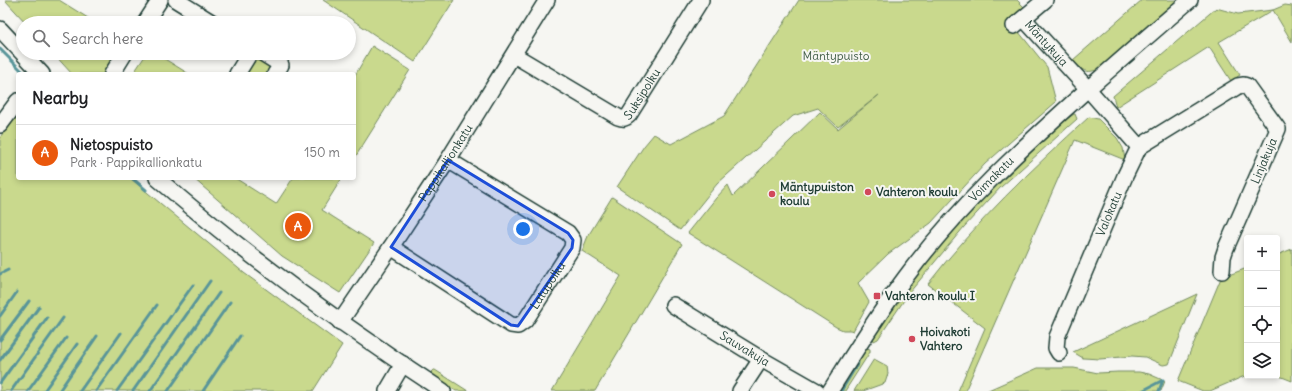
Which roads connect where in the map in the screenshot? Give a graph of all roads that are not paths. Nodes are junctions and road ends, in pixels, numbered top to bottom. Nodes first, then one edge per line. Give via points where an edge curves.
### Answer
1 (160, 0) edge
2 (176, 0) edge
3 (547, 0) edge
4 (701, 0) edge
5 (1045, 0) edge
6 (1190, 0) edge
7 (150, 16) edge
8 (202, 16) edge
9 (0, 29) edge
10 (16, 46) edge
11 (514, 54) junction
12 (29, 60) edge
13 (121, 60) edge
14 (246, 60) edge
15 (273, 60) edge
16 (40, 72) edge
17 (113, 72) edge
18 (238, 72) edge
19 (276, 72) edge
20 (1088, 89) junction
21 (16, 104) edge
22 (0, 125) edge
23 (1139, 147) junction
24 (448, 160) junction
25 (159, 180) edge
26 (391, 247) junction
27 (1222, 271) dead end
28 (673, 306) dead end
29 (340, 322) junction
30 (1059, 353) dead end
31 (761, 359) junction
32 (402, 364) junction
33 (386, 391) edge
34 (443, 391) edge
35 (740, 391) edge
36 (817, 391) edge
37 (830, 391) edge

1 - 7 street
2 - 8 street
3 - 11 street, Pappikallionkatu
4 - 11 street, Suksipolku via 626,118 618,117
5 - 20 street, Mäntykuja via 1019,22
6 - 20 street, Voimakatu
9 - 10 street
11 - 24 street, Pappikallionkatu
12 - 16 street
13 - 17 street
14 - 18 street
15 - 19 street via 281,65
20 - 23 street
20 - 37 street, Voimakatu via 989,180 937,239 905,278
21 - 22 street
23 - 27 street, Linjakuja via 1238,86 1244,85 1278,129 1226,248
23 - 30 street, Valokatu via 1057,337 1056,348
24 - 26 street, Pappikallionkatu
24 - 26 street, Latupolku via 568,233 573,240 572,248 538,301 524,321 518,326 511,325
25 - 29 street via 266,268
26 - 29 street, Pappikallionkatu
28 - 31 street, Sauvakuja
29 - 32 street
31 - 35 street
31 - 36 street, Sauvakuja
32 - 33 street
32 - 34 street

